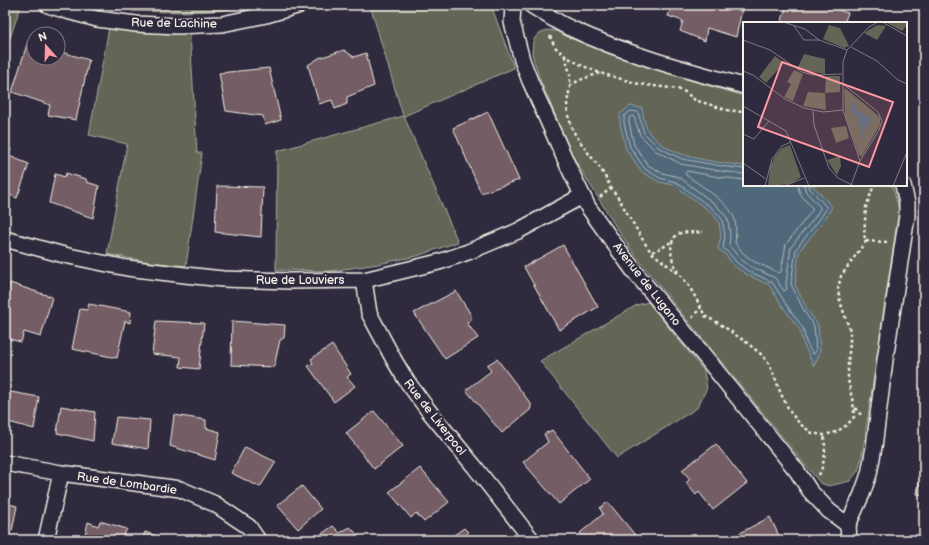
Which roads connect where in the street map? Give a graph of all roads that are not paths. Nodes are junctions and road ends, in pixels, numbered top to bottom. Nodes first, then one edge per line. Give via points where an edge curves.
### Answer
1 (48, 5) edge
2 (300, 5) edge
3 (513, 5) edge
4 (531, 5) edge
5 (743, 86) edge
6 (903, 186) edge
7 (582, 196) junction
8 (5, 239) edge
9 (364, 280) junction
10 (5, 463) edge
11 (61, 473) junction
12 (848, 524) junction
13 (46, 540) edge
14 (258, 540) edge
15 (532, 540) edge
16 (849, 540) edge

1 - 2 street, Rue de Lachine via 98,19 178,26 222,24 266,16
3 - 7 street, Avenue de Lugano via 512,22 522,60
4 - 5 street via 570,28 623,50
6 - 12 street via 907,216 874,447 869,474
7 - 9 street, Rue de Louviers via 518,231 468,252 439,262
7 - 12 street, Avenue de Lugano via 633,270 810,490 830,512
8 - 9 street, Rue de Louviers via 127,268 185,275 290,281
9 - 15 street, Rue de Liverpool via 368,313 406,380
10 - 11 street, Rue de Lombardie
11 - 13 street
11 - 14 street, Rue de Lombardie via 180,489 215,504 249,527
12 - 16 street

